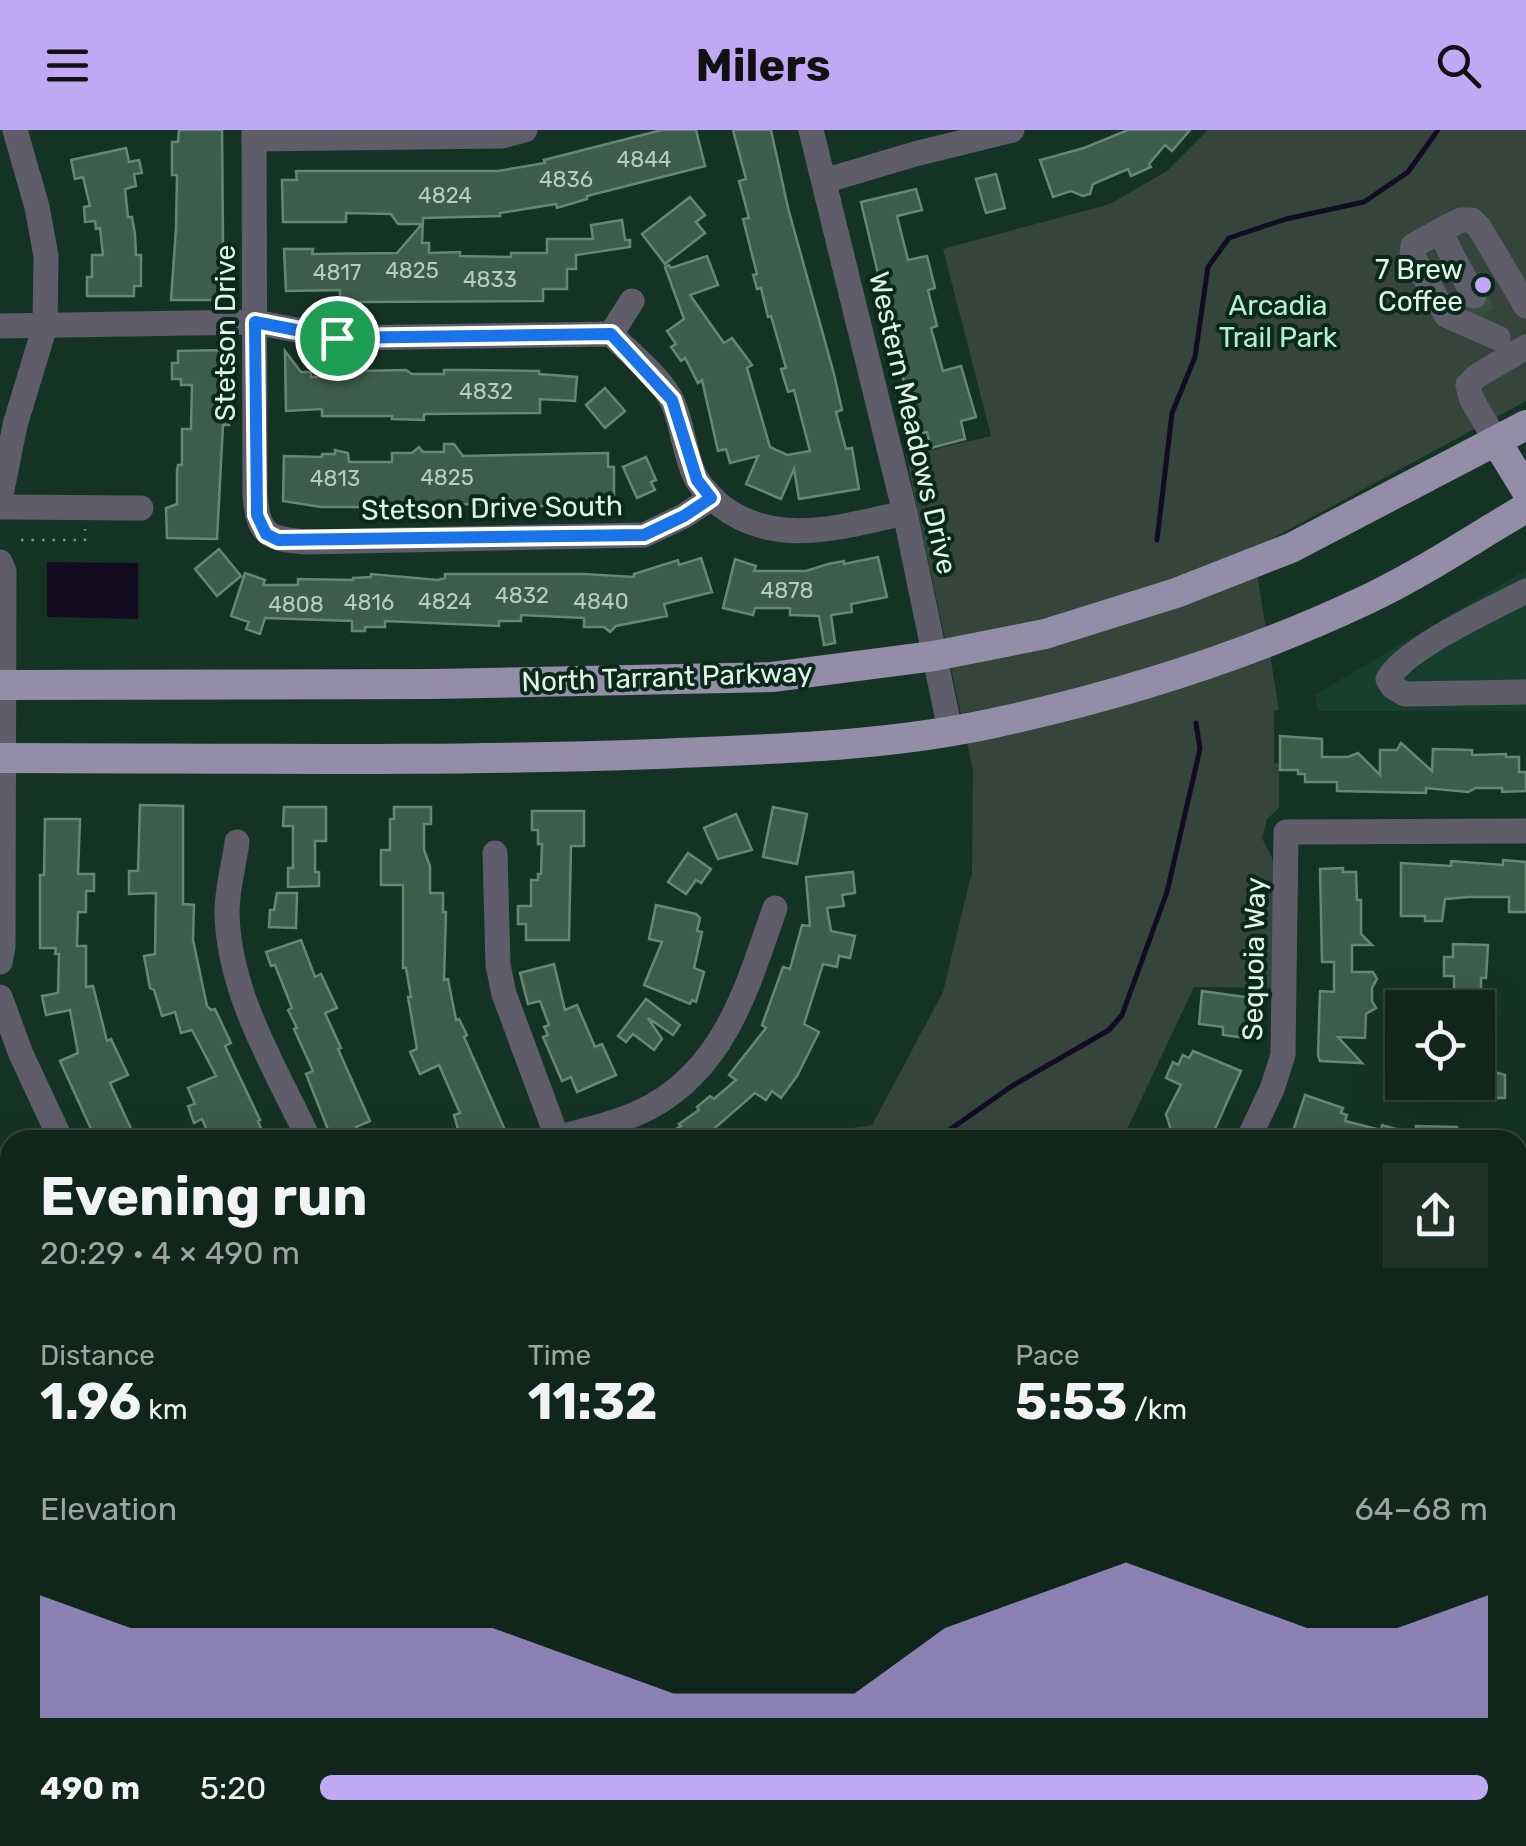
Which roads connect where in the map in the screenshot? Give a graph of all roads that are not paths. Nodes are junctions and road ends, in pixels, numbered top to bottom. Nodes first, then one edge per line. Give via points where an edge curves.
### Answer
1 (16, 130) edge
2 (526, 130) edge
3 (811, 130) edge
4 (1012, 130) edge
5 (254, 134) edge
6 (824, 181) junction
7 (1433, 235) junction
8 (632, 301) dead end
9 (1526, 306) edge
10 (255, 322) junction
11 (0, 326) edge
12 (45, 326) junction
13 (1491, 330) edge
14 (611, 334) junction
15 (1526, 425) edge
16 (1496, 441) junction
17 (1526, 490) edge
18 (711, 498) junction
19 (0, 504) edge
20 (141, 508) dead end
21 (1526, 508) edge
22 (905, 513) junction
23 (266, 534) joint
24 (0, 562) edge
25 (1526, 591) edge
26 (934, 656) junction
27 (2, 685) edge
28 (1526, 692) edge
29 (950, 730) junction
30 (2, 758) edge
31 (1526, 831) edge
32 (237, 842) dead end
33 (496, 853) dead end
34 (774, 908) dead end
35 (0, 962) edge
36 (0, 997) edge
37 (56, 1130) edge
38 (304, 1130) edge
39 (554, 1130) edge
40 (586, 1130) edge
41 (1253, 1130) edge

1 - 12 street via 46,256
2 - 5 street via 502,136
3 - 6 street, Western Meadows Drive
4 - 6 street
5 - 10 street, Stetson Drive
6 - 22 street, Western Meadows Drive
7 - 9 street via 1472,220
7 - 13 street via 1443,238
7 - 13 street via 1431,245
8 - 14 street
10 - 12 street
10 - 14 street via 337,338
10 - 23 street, Stetson Drive via 255,494
11 - 12 street
12 - 19 street
13 - 16 street via 1468,385
14 - 18 street via 672,400 697,480
15 - 16 main road, North Tarrant Parkway
16 - 17 main road
16 - 26 main road, North Tarrant Parkway via 1292,548 1176,593 1044,634
18 - 22 street via 760,527 795,533
18 - 23 street, Stetson Drive South via 644,535 307,542
19 - 20 street
21 - 29 main road via 1370,598 1205,665
22 - 26 street, Western Meadows Drive
24 - 27 street
25 - 28 street via 1439,638 1388,679 1405,694
26 - 27 main road, North Tarrant Parkway via 772,678
26 - 29 street, Western Meadows Drive
27 - 30 street
29 - 30 main road via 783,749 592,756
30 - 35 street
31 - 41 street, Sequoia Way via 1286,832 1283,1055
32 - 38 street via 227,911 233,962 250,1016
33 - 39 street via 504,994
34 - 40 street via 716,1050 682,1086 650,1107
36 - 37 street

